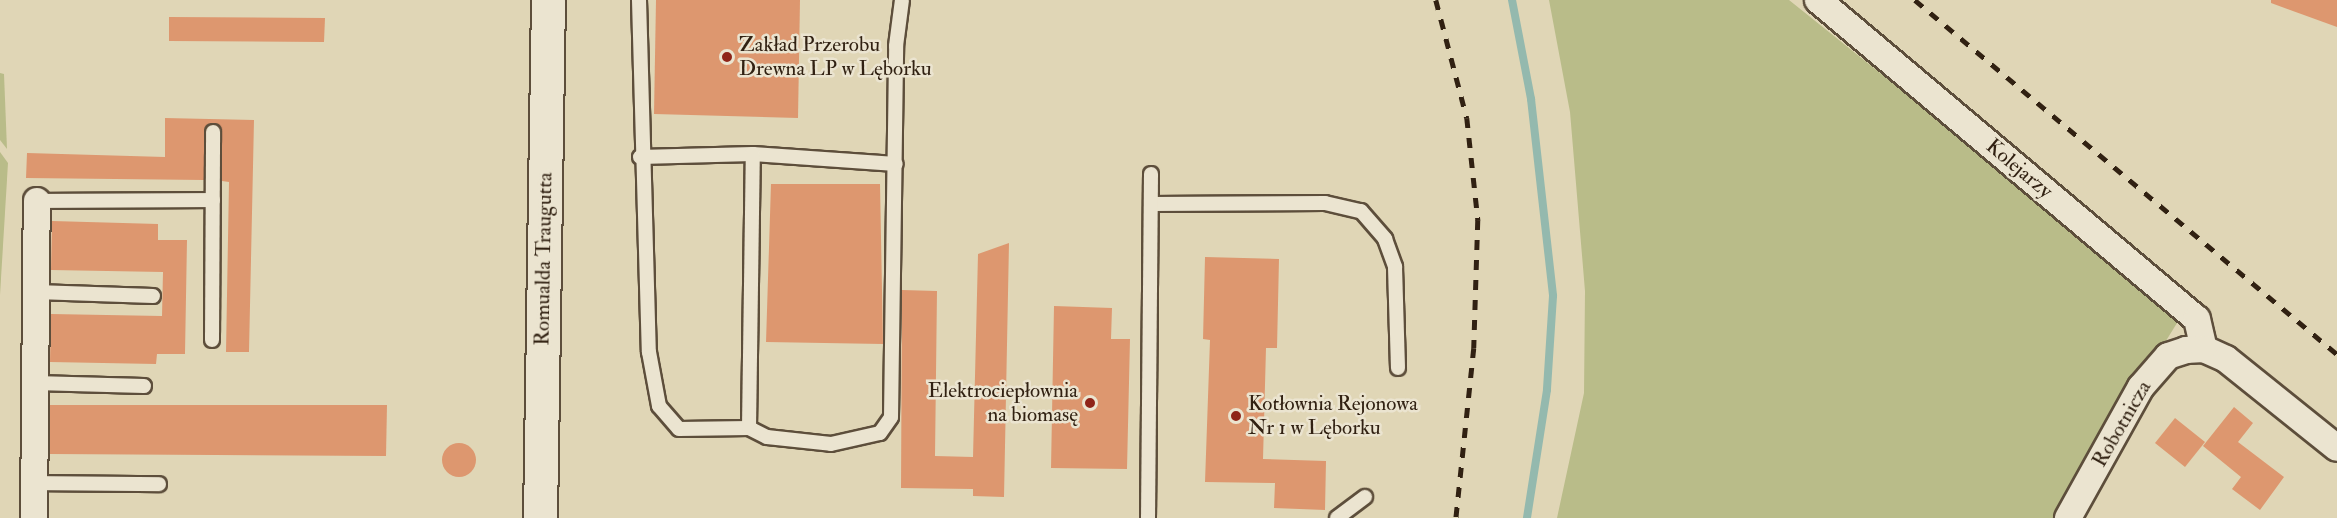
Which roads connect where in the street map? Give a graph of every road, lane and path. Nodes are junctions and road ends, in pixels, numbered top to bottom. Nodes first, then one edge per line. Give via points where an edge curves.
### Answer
1 (548, 0) edge
2 (639, 0) edge
3 (903, 0) edge
4 (1818, 0) edge
5 (213, 132) dead end
6 (753, 154) junction
7 (640, 157) junction
8 (896, 164) junction
9 (1151, 174) dead end
10 (213, 200) junction
11 (37, 201) joint
12 (1152, 204) junction
13 (36, 292) junction
14 (153, 296) dead end
15 (212, 340) dead end
16 (2215, 354) junction
17 (1398, 368) dead end
18 (35, 382) junction
19 (144, 386) dead end
20 (749, 428) junction
21 (2337, 448) edge
22 (33, 483) junction
23 (159, 484) dead end
24 (1365, 497) dead end
25 (34, 518) edge
26 (540, 518) edge
27 (1148, 518) edge
28 (1337, 518) edge
29 (2068, 518) edge

1 - 26 street, Romualda Traugutta
2 - 7 lane
3 - 8 lane via 896,46
4 - 16 street, Kolejarzy via 2197,319
5 - 10 lane
6 - 7 lane
6 - 8 lane
6 - 20 lane
7 - 20 lane via 649,352 659,406 679,429
8 - 20 lane via 891,417 880,433 831,444 767,437
9 - 12 lane
10 - 11 lane
10 - 15 lane
11 - 13 street
12 - 17 lane via 1325,203 1361,211 1385,239 1395,267
12 - 27 lane
13 - 14 lane
13 - 18 street
16 - 21 street
16 - 29 street, Robotnicza via 2168,356 2155,368
18 - 19 lane
18 - 22 street
22 - 23 lane
22 - 25 street
24 - 28 lane

